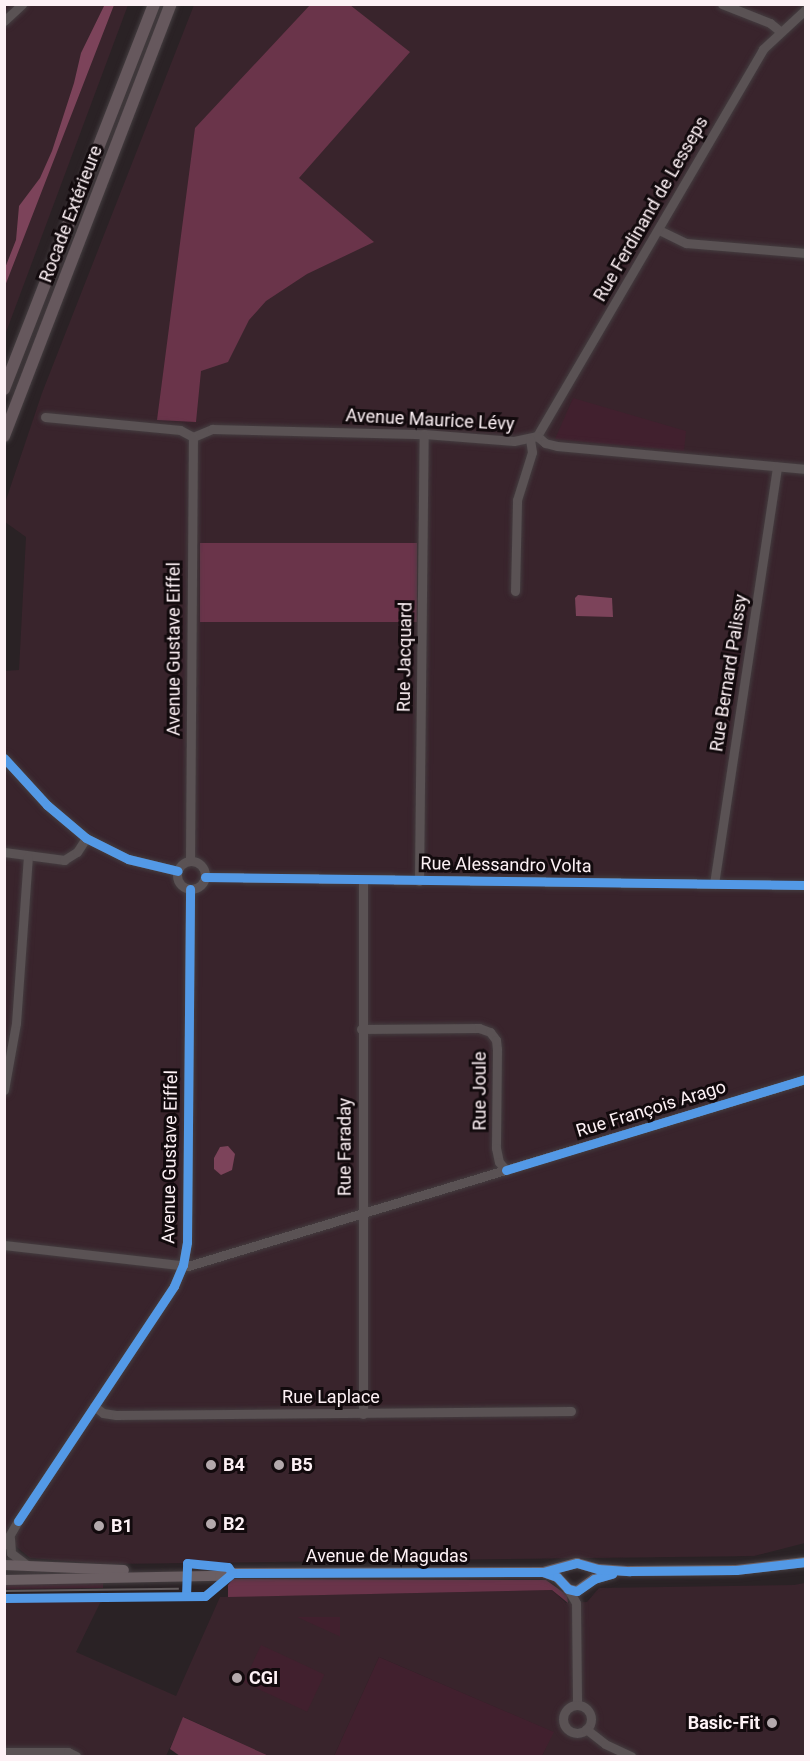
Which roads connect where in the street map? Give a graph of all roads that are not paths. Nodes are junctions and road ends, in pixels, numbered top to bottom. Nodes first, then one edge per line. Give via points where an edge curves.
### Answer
1 (22, 4) edge
2 (154, 4) edge
3 (171, 4) edge
4 (722, 4) edge
5 (806, 9) edge
6 (4, 21) edge
7 (780, 31) junction
8 (659, 230) junction
9 (806, 253) edge
10 (4, 389) edge
11 (45, 417) dead end
12 (424, 434) junction
13 (4, 436) edge
14 (193, 437) junction
15 (533, 437) junction
16 (777, 467) junction
17 (806, 469) edge
18 (514, 591) dead end
19 (4, 758) edge
20 (86, 838) junction
21 (4, 852) edge
22 (28, 856) junction
23 (190, 861) junction
24 (178, 871) junction
25 (205, 877) junction
26 (363, 880) junction
27 (419, 881) junction
28 (714, 884) junction
29 (806, 885) edge
30 (190, 889) junction
31 (362, 1029) junction
32 (806, 1079) edge
33 (4, 1090) edge
34 (506, 1170) junction
35 (362, 1213) junction
36 (4, 1245) edge
37 (183, 1265) junction
38 (94, 1406) junction
39 (571, 1412) dead end
40 (363, 1413) junction
41 (6, 1538) edge
42 (806, 1562) edge
43 (4, 1565) edge
44 (27, 1565) junction
45 (584, 1565) junction
46 (72, 1567) junction
47 (566, 1567) junction
48 (630, 1571) junction
49 (543, 1572) junction
50 (232, 1573) junction
51 (4, 1574) edge
52 (4, 1580) edge
53 (566, 1585) junction
54 (586, 1585) junction
55 (576, 1604) junction
56 (577, 1705) junction
57 (586, 1730) junction
58 (4, 1752) edge
59 (76, 1756) edge
60 (631, 1756) edge

1 - 6 street
2 - 10 highway
3 - 13 highway, Rocade Extérieure
4 - 7 street via 770,22
5 - 7 street, Rue Ferdinand de Lesseps
7 - 8 street, Rue Ferdinand de Lesseps via 763,49
8 - 9 street via 686,243
8 - 15 street, Rue Ferdinand de Lesseps
11 - 14 street via 180,430
12 - 14 street, Avenue Maurice Lévy via 212,429
12 - 15 street, Avenue Maurice Lévy via 514,441
12 - 27 street, Rue Jacquard
14 - 23 street, Avenue Gustave Eiffel
15 - 16 street, Avenue Maurice Lévy via 557,446
15 - 18 street via 517,500
16 - 17 street, Avenue Maurice Lévy
16 - 28 street, Rue Bernard Palissy
19 - 20 street via 47,805
20 - 22 street via 77,852 64,860
20 - 24 street via 128,859
21 - 22 street
22 - 33 street via 16,1023
23 - 24 street
23 - 25 street via 202,866
24 - 30 street via 181,885
25 - 26 street, Rue Alessandro Volta
25 - 30 street via 198,888
26 - 27 street, Rue Alessandro Volta
26 - 31 street, Rue Faraday
27 - 28 street, Rue Alessandro Volta
28 - 29 street, Rue Alessandro Volta
30 - 37 street, Avenue Gustave Eiffel via 187,1242
31 - 34 street, Rue Joule via 479,1028 490,1032 497,1049 496,1148 499,1162
31 - 35 street, Rue Faraday
32 - 34 street, Rue François Arago
34 - 35 street, Rue François Arago
35 - 37 street, Rue François Arago
35 - 40 street, Rue Faraday
36 - 37 street, Rue François Arago
37 - 38 street, Avenue Gustave Eiffel via 174,1286
38 - 40 street, Rue Laplace via 116,1415
38 - 41 street, Avenue Gustave Eiffel
39 - 40 street, Rue Laplace
41 - 44 street, Avenue Gustave Eiffel via 11,1553
42 - 48 main road via 736,1570
43 - 44 main road, Avenue de Magudas
44 - 46 main road, Avenue de Magudas
45 - 47 main road
45 - 48 main road
45 - 54 main road via 589,1572
46 - 50 main road, Avenue de Magudas
46 - 51 main road
47 - 49 main road, Avenue de Magudas
47 - 53 main road via 562,1573
48 - 54 main road via 603,1575
49 - 50 main road, Avenue de Magudas
49 - 53 main road, Avenue de Magudas
50 - 52 main road, Avenue de Magudas
53 - 54 main road via 577,1591
53 - 55 street
54 - 55 street
55 - 56 street
56 - 57 street via 590,1714
56 - 57 street via 566,1710 564,1723 573,1732
57 - 60 street
58 - 59 street via 68,1752

